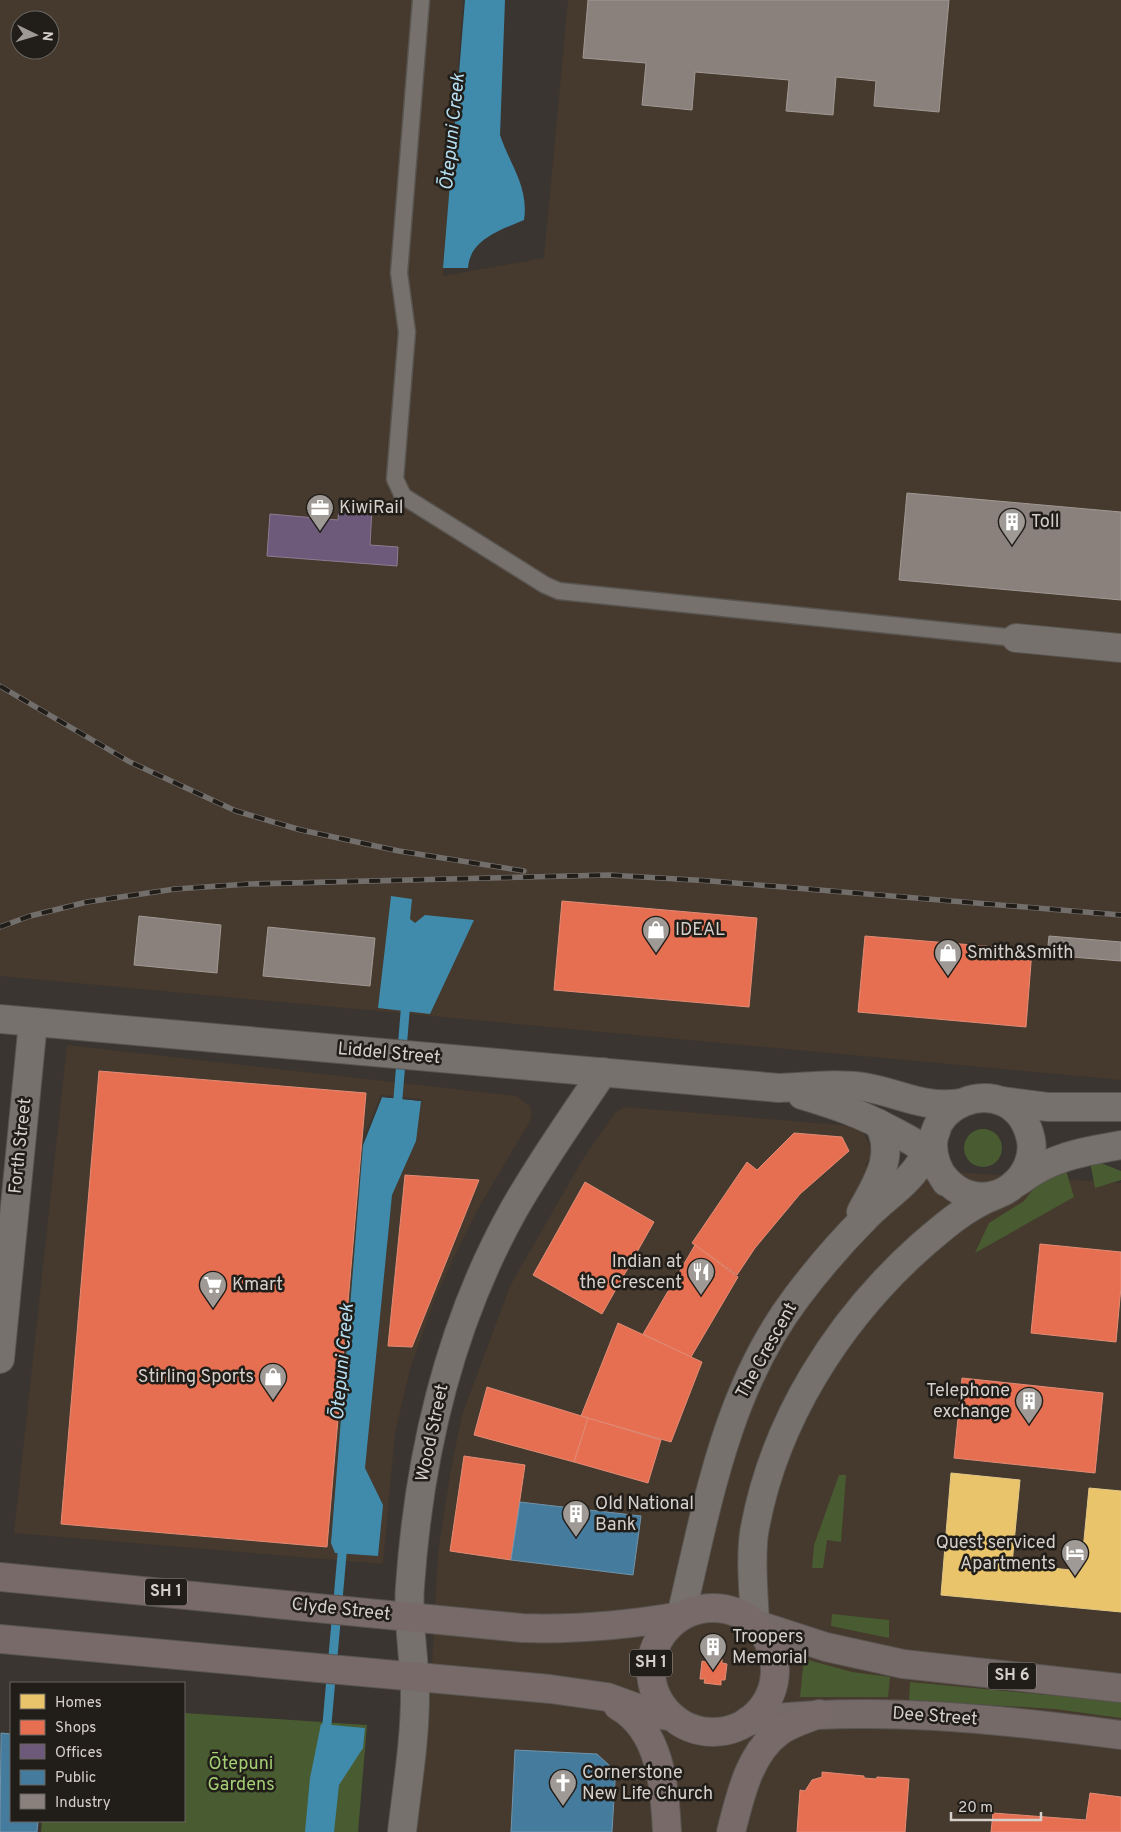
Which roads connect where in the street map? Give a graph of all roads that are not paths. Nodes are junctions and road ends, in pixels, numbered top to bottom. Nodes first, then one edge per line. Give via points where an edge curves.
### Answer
1 (421, 0) edge
2 (1016, 638) joint
3 (1121, 648) edge
4 (0, 1019) edge
5 (33, 1022) junction
6 (603, 1072) junction
7 (779, 1088) junction
8 (1000, 1101) junction
9 (961, 1103) junction
10 (1121, 1107) edge
11 (878, 1123) junction
12 (931, 1142) junction
13 (1121, 1145) edge
14 (1007, 1189) junction
15 (847, 1237) junction
16 (0, 1359) edge
17 (0, 1577) edge
18 (681, 1616) junction
19 (412, 1617) junction
20 (756, 1624) junction
21 (0, 1639) edge
22 (414, 1676) junction
23 (1121, 1688) edge
24 (584, 1694) junction
25 (819, 1714) junction
26 (670, 1716) junction
27 (748, 1721) junction
28 (1121, 1735) edge
29 (402, 1832) edge
30 (667, 1832) edge
31 (683, 1832) edge
32 (716, 1832) edge
33 (731, 1832) edge

1 - 2 lane via 399,273 407,332 395,479 403,496 559,591
2 - 3 street
4 - 5 street, Liddel Street
5 - 6 street, Liddel Street
5 - 16 street, Forth Street
6 - 7 street, Liddel Street
6 - 19 street, Wood Street via 513,1211 489,1257 458,1334 436,1410 420,1499 410,1586
7 - 9 street, Liddel Street via 864,1087 931,1105
7 - 11 street, Liddel Street via 850,1109
8 - 9 street via 974,1098
8 - 10 street via 1048,1107
8 - 14 street via 1012,1107 1022,1118 1032,1145 1031,1159 1025,1172
9 - 12 street via 941,1120
11 - 12 street, Liddel Street via 914,1143
11 - 15 street via 885,1140 884,1166
12 - 14 street via 933,1158 946,1182 957,1190 983,1197
12 - 15 street, The Crescent via 912,1175
13 - 14 street via 1041,1165
14 - 20 street via 972,1206 940,1229 886,1279 818,1367 786,1430 759,1512 752,1557
15 - 18 street, The Crescent via 795,1300 742,1395 712,1480
17 - 19 highway, Clyde Street / SH 1
18 - 19 highway, Clyde Street / SH 1 via 636,1624 554,1629
18 - 20 highway, SH 1 via 696,1610 719,1608 742,1615
18 - 26 highway, SH 1 via 666,1629 656,1645 651,1663 652,1683 658,1700
19 - 22 street, Wood Street
20 - 23 main road, SH 6 via 826,1647 904,1664
20 - 27 highway, SH 1 via 774,1656 775,1674 771,1692 762,1708
21 - 22 highway, SH 1
22 - 24 highway, SH 1
22 - 29 street, Wood Street via 415,1709
24 - 26 highway, SH 1 via 607,1697 654,1714
24 - 30 highway via 623,1709 646,1732 657,1756
25 - 27 main road, Dee Street
25 - 28 main road, Dee Street via 899,1714 971,1719
25 - 33 highway via 791,1724 761,1749 750,1772
26 - 27 highway, SH 1 via 702,1732 726,1731
26 - 31 highway, SH 1
27 - 32 highway, SH 1

